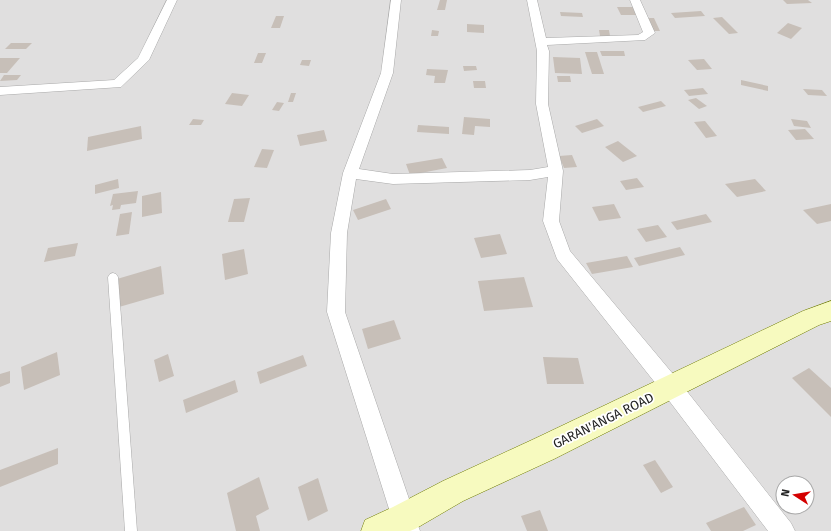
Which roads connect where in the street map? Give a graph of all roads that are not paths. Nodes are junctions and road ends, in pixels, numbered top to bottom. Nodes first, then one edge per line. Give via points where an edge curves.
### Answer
1 (172, 0) edge
2 (396, 0) edge
3 (532, 0) edge
4 (635, 0) edge
5 (540, 42) junction
6 (0, 91) edge
7 (556, 171) junction
8 (350, 174) junction
9 (113, 277) dead end
10 (831, 311) edge
11 (671, 387) junction
12 (406, 524) edge
13 (131, 531) edge
14 (376, 531) edge
15 (783, 531) edge

1 - 6 street via 143,60 117,84
2 - 8 street via 387,73
3 - 5 street
4 - 5 street via 649,34 641,38
5 - 7 street via 543,51 542,104
7 - 8 street via 530,175 393,179
7 - 11 street via 551,220 562,254
8 - 12 street via 339,233 336,312
9 - 13 lane
10 - 11 street, GARAN'ANGA ROAD via 811,318
11 - 12 street, GARAN'ANGA ROAD via 453,491
11 - 15 street
12 - 14 street, GARAN'ANGA ROAD

